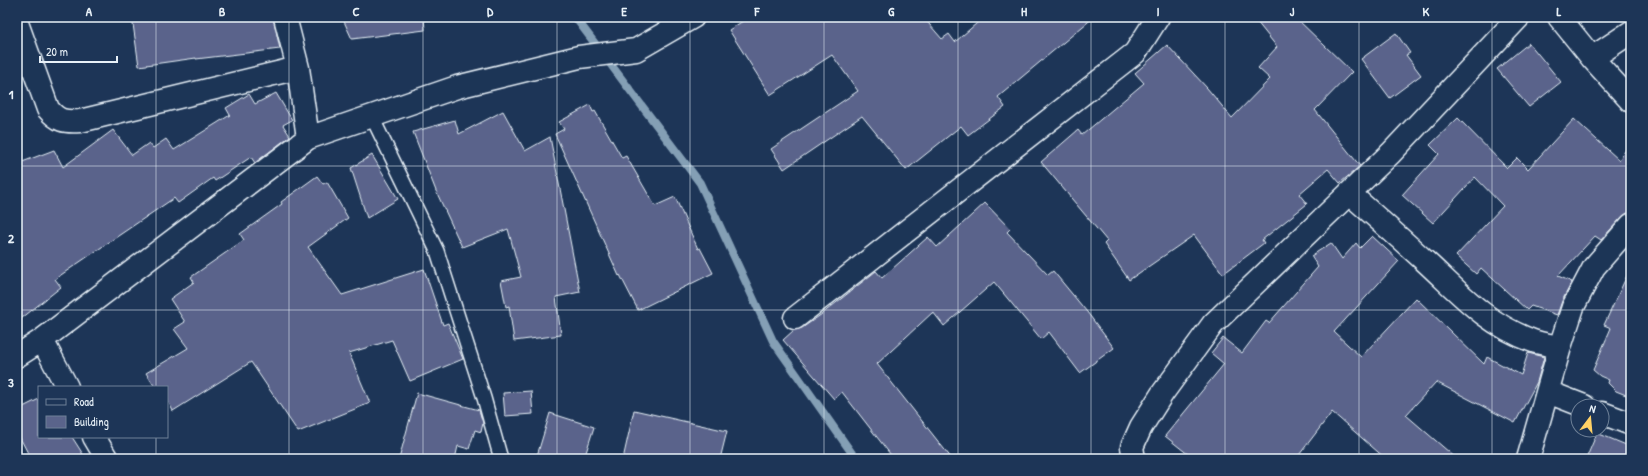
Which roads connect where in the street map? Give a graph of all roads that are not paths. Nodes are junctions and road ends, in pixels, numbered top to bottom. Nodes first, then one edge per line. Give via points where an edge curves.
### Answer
1 (285, 17) edge
2 (693, 17) edge
3 (1158, 17) edge
4 (1519, 17) edge
5 (1560, 17) edge
6 (17, 23) edge
7 (1631, 32) edge
8 (1592, 58) junction
9 (298, 68) junction
10 (1631, 101) edge
11 (372, 117) junction
12 (308, 138) junction
13 (1349, 193) junction
14 (1631, 225) edge
15 (795, 318) dead end
16 (42, 340) junction
17 (1560, 347) junction
18 (17, 356) edge
19 (66, 386) edge
20 (1548, 392) junction
21 (1570, 401) edge
22 (1610, 416) edge
23 (1631, 424) edge
24 (95, 438) edge
25 (107, 459) edge
26 (501, 459) edge
27 (1134, 459) edge
28 (1528, 459) edge

1 - 9 street
2 - 11 street via 636,50 579,58 457,87
3 - 15 street via 1135,53
4 - 13 street via 1391,153
5 - 8 street
6 - 9 street via 48,109 55,118 68,122
7 - 8 street
8 - 10 street
9 - 12 street
11 - 12 street
11 - 26 lane via 437,251
12 - 16 street
13 - 17 street via 1488,318 1535,341
13 - 27 street via 1213,324 1141,427 1132,447
14 - 17 street via 1594,267 1573,307
16 - 18 street
16 - 19 street
17 - 20 street
20 - 21 street
20 - 28 street
22 - 23 street
24 - 25 street

